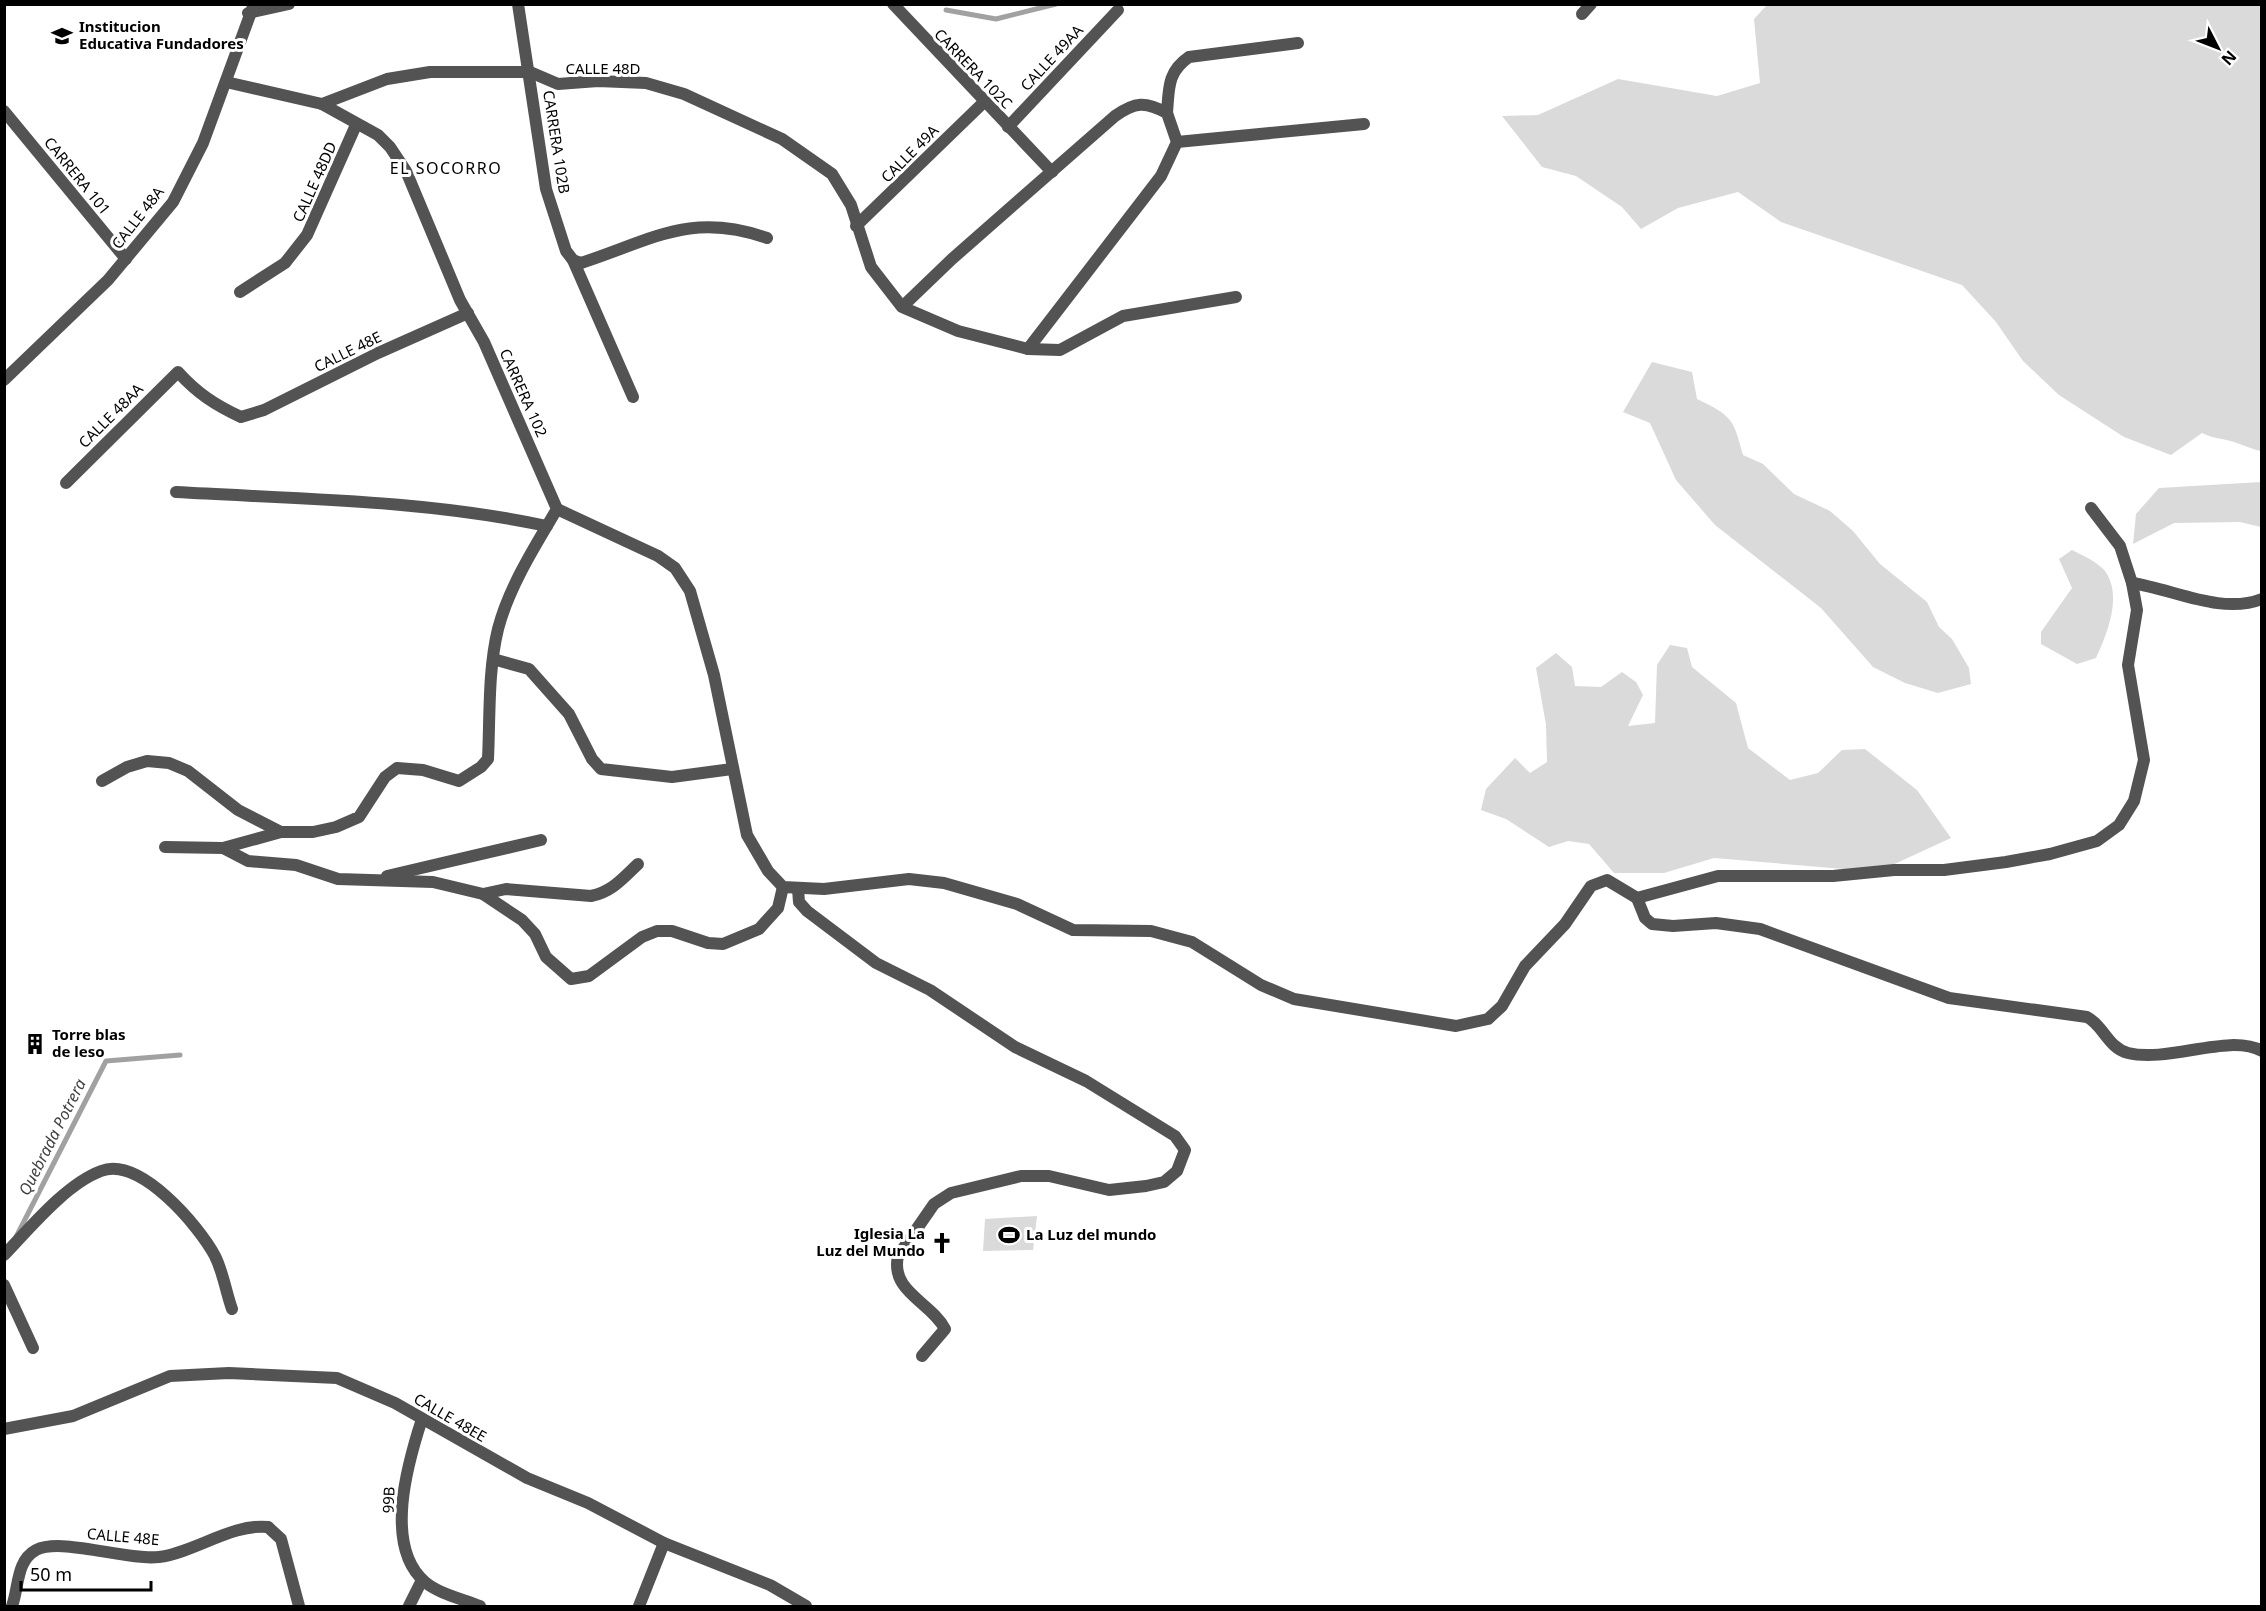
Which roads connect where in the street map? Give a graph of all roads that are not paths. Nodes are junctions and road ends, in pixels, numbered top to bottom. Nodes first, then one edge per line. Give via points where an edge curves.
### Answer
1 (289, 4) edge
2 (518, 4) edge
3 (893, 4) edge
4 (1592, 4) edge
5 (251, 9) edge
6 (1118, 10) dead end
7 (1582, 14) dead end
8 (1298, 43) dead end
9 (530, 72) junction
10 (226, 82) junction
11 (984, 102) junction
12 (322, 104) junction
13 (4, 111) edge
14 (1167, 113) junction
15 (1364, 124) dead end
16 (356, 125) junction
17 (1008, 127) junction
18 (1177, 142) junction
19 (1052, 172) junction
20 (856, 226) junction
21 (767, 238) dead end
22 (126, 259) junction
23 (573, 260) junction
24 (240, 292) dead end
25 (1236, 297) dead end
26 (903, 307) junction
27 (468, 313) junction
28 (1028, 349) junction
29 (178, 372) joint
30 (4, 380) edge
31 (633, 397) dead end
32 (66, 483) dead end
33 (176, 492) dead end
34 (2091, 508) dead end
35 (557, 509) junction
36 (547, 526) junction
37 (2132, 583) junction
38 (2262, 598) edge
39 (493, 658) junction
40 (732, 769) junction
41 (102, 781) dead end
42 (280, 832) junction
43 (541, 840) dead end
44 (165, 847) dead end
45 (222, 848) junction
46 (638, 864) dead end
47 (371, 880) junction
48 (783, 887) junction
49 (798, 889) junction
50 (483, 894) junction
51 (1637, 898) junction
52 (2262, 1051) edge
53 (4, 1255) edge
54 (4, 1285) edge
55 (232, 1308) dead end
56 (33, 1348) dead end
57 (922, 1356) dead end
58 (422, 1419) junction
59 (4, 1429) edge
60 (664, 1543) junction
61 (422, 1580) junction
62 (12, 1606) edge
63 (299, 1606) edge
64 (409, 1606) edge
65 (480, 1606) edge
66 (639, 1606) edge
67 (806, 1606) edge

1 - 5 street
2 - 9 street, CARRERA 102B
3 - 11 street, CARRERA 102C
4 - 7 street
5 - 10 street, CALLE 48A
6 - 17 street, CALLE 49AA
8 - 14 street via 1189,57 1170,77
9 - 12 street, CALLE 48D via 430,72 387,79
9 - 20 street, CALLE 48D via 558,84 646,83 684,94 758,126 832,174 851,205
9 - 23 street, CARRERA 102B via 546,189 566,251
10 - 12 street, CARRERA 102
10 - 22 street, CALLE 48A via 203,143 173,202
11 - 17 street, CARRERA 102C
11 - 20 street, CALLE 49A
12 - 16 street, CARRERA 102
13 - 22 street, CARRERA 101
14 - 18 street
14 - 19 street via 1142,103 1131,105
15 - 18 street
16 - 24 street, CALLE 48DD via 307,235 285,263
16 - 27 street, CARRERA 102 via 384,140 402,164
17 - 19 street, CARRERA 102C
18 - 28 street via 1161,176
19 - 26 street
20 - 26 street, CALLE 48D via 871,267
21 - 23 street via 714,226 679,228 592,259
22 - 30 street, CALLE 48A
23 - 31 street, CARRERA 102B
25 - 28 street via 1123,316 1060,350
26 - 28 street via 979,338
27 - 29 street, CALLE 48E via 264,410 241,417 214,405
27 - 35 street, CARRERA 102
29 - 32 street, CALLE 48AA
33 - 36 street via 390,504 499,516
34 - 37 street via 2120,546
35 - 36 street
35 - 40 street via 658,555 675,568 690,591 711,665
36 - 39 street via 504,611
37 - 38 street via 2220,604
37 - 51 street via 2137,610 2128,665 2144,760 2134,801 2119,825 2097,841 2050,854 1944,870 1833,876 1718,876
39 - 40 street via 529,669 569,714 601,769 672,777
39 - 42 street via 488,759 481,767 459,781 423,770 397,768 385,777 359,817 313,832
40 - 48 street via 747,835 768,872
41 - 42 street via 147,761 169,763 188,771 238,810
42 - 45 street
43 - 47 street
44 - 45 street
45 - 47 street via 248,861 296,865 338,879
46 - 50 street via 602,894 506,889
47 - 50 street via 434,882
48 - 49 street
48 - 50 street via 778,908 759,929 723,944 657,931 642,937 589,976 571,979 546,957 536,934 522,920
49 - 51 street via 909,879 944,883 1017,904 1073,930 1151,931 1192,942 1262,985 1294,999 1456,1026 1488,1018 1502,1006 1525,966 1565,924 1591,886 1607,880
49 - 57 street via 799,902 807,911 876,963 930,990 1015,1047 1086,1081 1175,1136 1185,1150 1177,1171 1164,1182 1146,1186 1109,1190 1049,1176 1021,1176 951,1193 934,1204 898,1256 896,1266 897,1276 907,1291 939,1317 945,1329
51 - 52 street via 1645,918 1652,924 1716,923 1760,928 1949,998 2087,1017 2097,1022 2107,1039 2125,1052 2154,1057 2235,1045
53 - 55 street via 59,1198 102,1170 124,1172 152,1184 181,1208 215,1256
54 - 56 street
58 - 59 street, CALLE 48EE via 337,1378 206,1373 159,1378 87,1411
58 - 60 street, CALLE 48EE via 484,1455
58 - 61 street, 99B via 404,1481 402,1530 410,1563
60 - 66 street
60 - 67 street, CALLE 48EE via 770,1585
61 - 64 street
61 - 65 street
62 - 63 street, CALLE 48E via 21,1567 26,1558 41,1548 159,1557 250,1528 268,1527 281,1539

